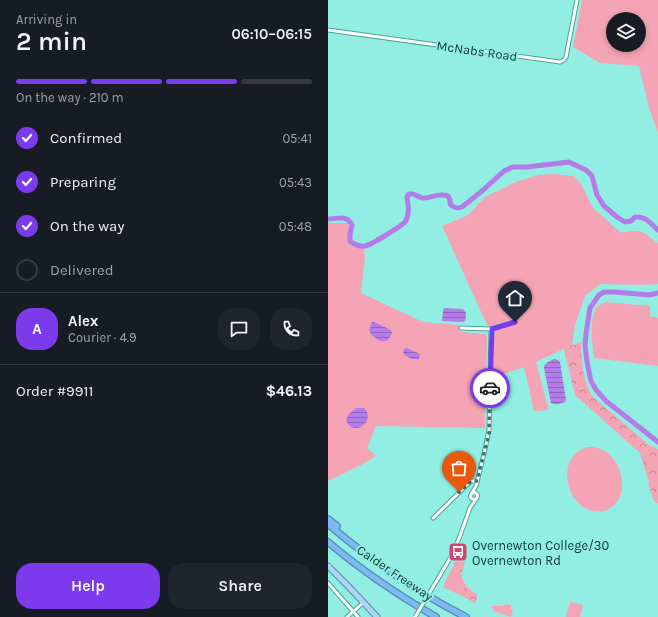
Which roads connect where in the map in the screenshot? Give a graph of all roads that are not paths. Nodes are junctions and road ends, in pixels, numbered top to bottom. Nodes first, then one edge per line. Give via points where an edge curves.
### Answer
1 (577, 0) edge
2 (328, 30) edge
3 (515, 322) dead end
4 (461, 328) dead end
5 (492, 329) junction
6 (477, 483) junction
7 (472, 494) junction
8 (476, 494) junction
9 (471, 498) junction
10 (476, 499) junction
11 (470, 508) junction
12 (328, 518) edge
13 (433, 518) dead end
14 (328, 524) edge
15 (328, 542) edge
16 (328, 566) edge
17 (400, 578) junction
18 (329, 585) edge
19 (364, 602) junction
20 (353, 612) junction
21 (347, 617) edge
22 (358, 617) edge
23 (377, 617) edge
24 (415, 617) edge
25 (436, 617) edge
26 (466, 617) edge

1 - 2 street, McNabs Road via 566,57 560,62
3 - 5 street
4 - 5 street
5 - 6 street via 489,430
6 - 7 street
6 - 8 street
6 - 13 street via 472,480
7 - 8 street
7 - 9 street
8 - 10 street
9 - 10 street
9 - 11 street
10 - 11 street
11 - 24 street, bridge via 454,549
12 - 17 highway via 363,550
14 - 17 highway, Calder Freeway
15 - 25 highway, Calder Freeway via 387,586
16 - 19 main road
17 - 26 highway, Calder Freeway
18 - 20 street
19 - 20 street
19 - 23 main road
20 - 21 street
20 - 22 street

